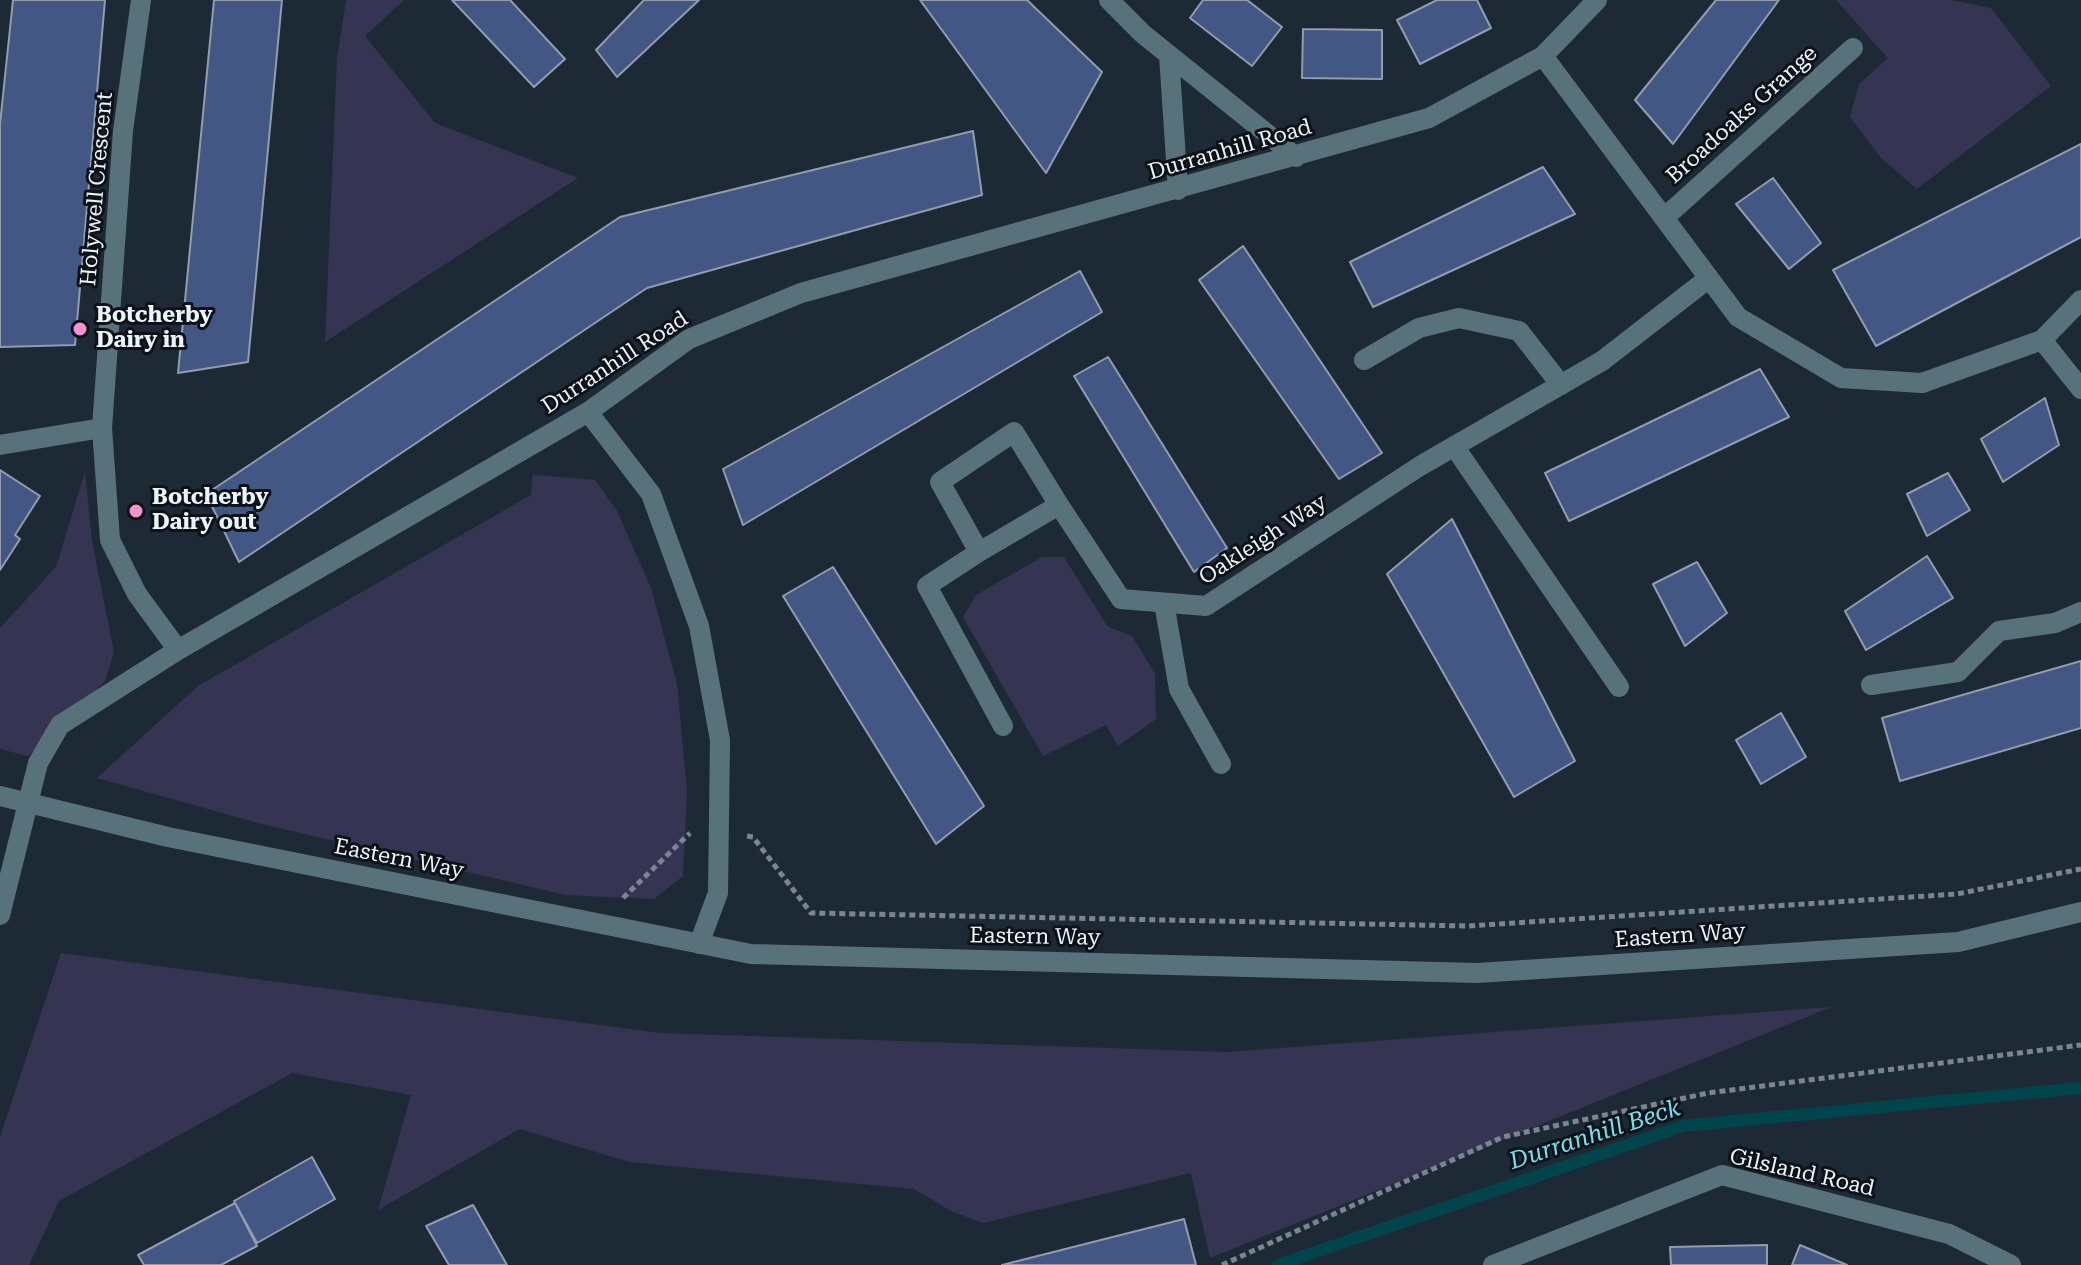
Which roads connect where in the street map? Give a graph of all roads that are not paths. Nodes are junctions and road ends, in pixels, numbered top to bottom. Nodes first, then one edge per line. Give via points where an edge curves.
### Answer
1 (141, 0) edge
2 (1109, 0) edge
3 (1597, 0) edge
4 (1853, 48) dead end
5 (1169, 55) junction
6 (1543, 56) junction
7 (1296, 157) junction
8 (1178, 190) junction
9 (1664, 218) junction
10 (1709, 278) junction
11 (2081, 300) edge
12 (2042, 340) junction
13 (1364, 360) dead end
14 (1561, 385) junction
15 (2081, 389) edge
16 (588, 412) junction
17 (102, 428) junction
18 (0, 445) edge
19 (1454, 446) junction
20 (1059, 505) junction
21 (979, 552) junction
22 (1164, 603) junction
23 (2081, 612) edge
24 (178, 650) junction
25 (1871, 685) dead end
26 (1619, 687) dead end
27 (1003, 726) dead end
28 (1221, 764) dead end
29 (0, 796) edge
30 (2081, 912) edge
31 (0, 915) edge
32 (699, 944) junction
33 (1493, 1265) edge
34 (2011, 1265) edge

1 - 17 street, Holywell Crescent via 123,131
2 - 5 street
3 - 6 street, Durranhill Road
4 - 9 street, Broadoaks Grange
5 - 7 street
5 - 8 street
6 - 7 street, Durranhill Road via 1429,118
6 - 9 street, Broadoaks Grange
7 - 8 street, Durranhill Road
8 - 16 street, Durranhill Road via 801,293 689,339
9 - 10 street, Broadoaks Grange
10 - 12 street, Broadoaks Grange via 1738,317 1841,378 1922,383
10 - 14 street, Oakleigh Way via 1602,361
11 - 12 street, Broadoaks Grange
12 - 15 street
13 - 14 street via 1419,328 1459,318 1519,331
14 - 19 street, Oakleigh Way
16 - 24 street, Durranhill Road
16 - 32 street via 651,494 699,626 720,740 718,893
17 - 18 street
17 - 24 street, Holywell Crescent via 110,540 137,594
19 - 22 street, Oakleigh Way via 1206,606
19 - 26 street
20 - 21 street
20 - 21 street via 1014,432 940,482
20 - 22 street, Oakleigh Way via 1121,599
21 - 27 street via 927,586
22 - 28 street via 1179,689
23 - 25 street via 2055,623 1999,631 1958,672
24 - 31 street, Durranhill Road via 60,725 38,763
29 - 32 street, Eastern Way via 168,837
30 - 32 street, Eastern Way via 1958,942 1477,973 751,954
33 - 34 street, Gilsland Road via 1722,1175 1949,1234

